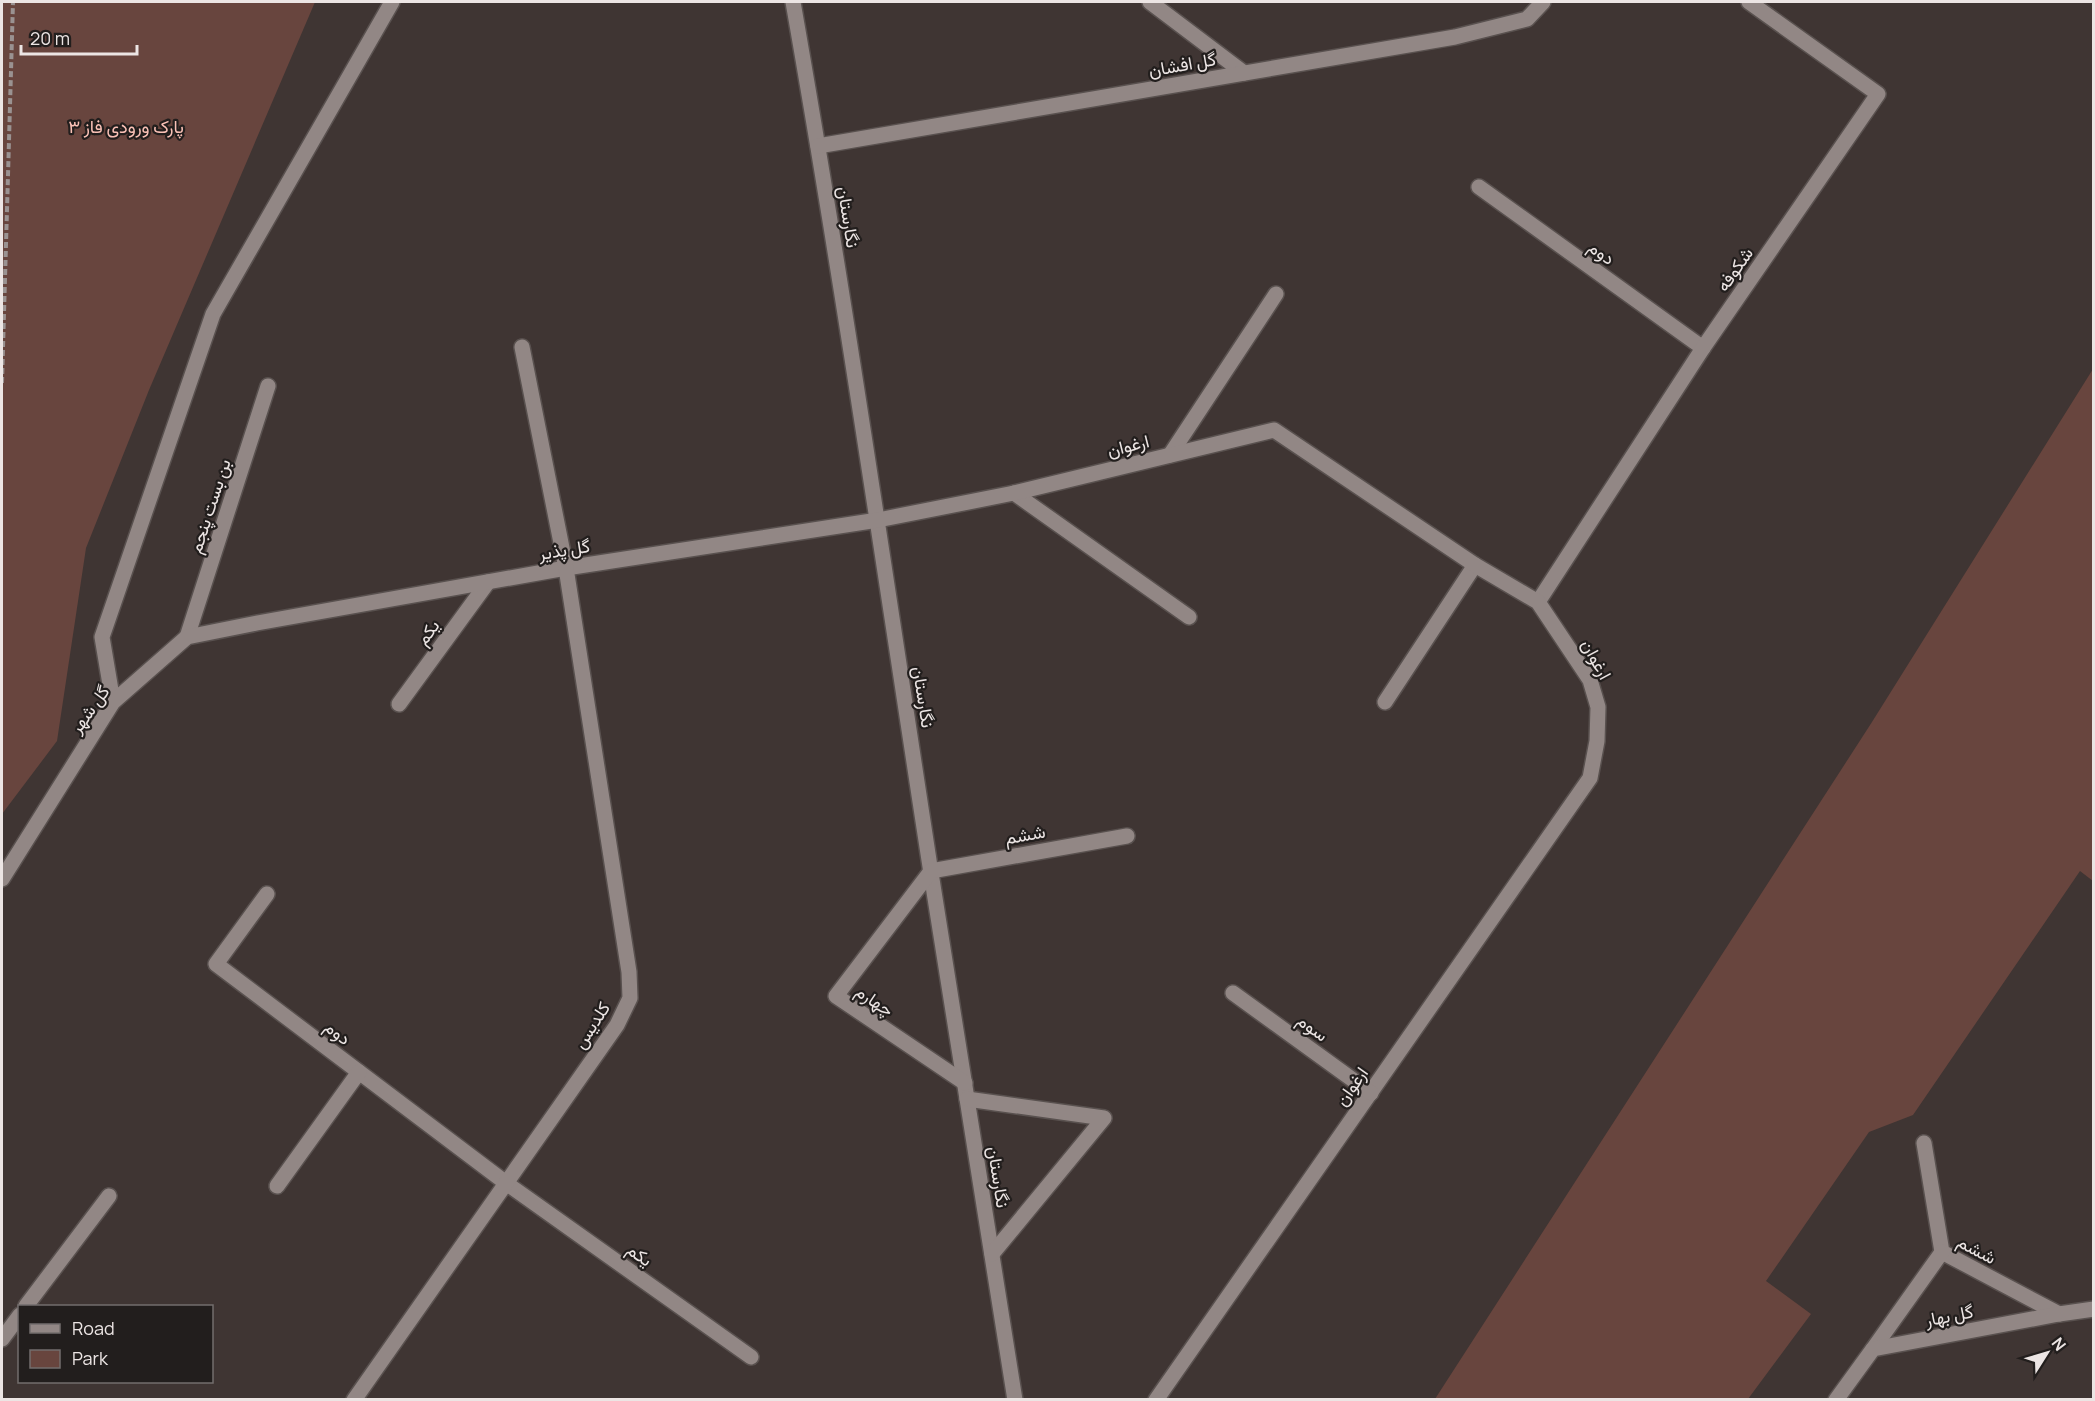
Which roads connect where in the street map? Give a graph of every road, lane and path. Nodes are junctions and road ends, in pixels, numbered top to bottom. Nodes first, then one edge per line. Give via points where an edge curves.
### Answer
1 (13, 2) edge
2 (392, 2) edge
3 (793, 2) edge
4 (1150, 2) edge
5 (1543, 2) edge
6 (1749, 2) edge
7 (1244, 73) junction
8 (818, 146) junction
9 (1479, 186) dead end
10 (1276, 294) dead end
11 (522, 347) dead end
12 (1703, 348) junction
13 (2, 383) edge
14 (268, 386) dead end
15 (1170, 455) junction
16 (1014, 493) junction
17 (878, 520) junction
18 (1475, 565) junction
19 (566, 568) junction
20 (488, 582) junction
21 (1539, 602) junction
22 (1189, 617) dead end
23 (257, 622) joint
24 (187, 637) junction
25 (113, 702) junction
26 (1385, 702) dead end
27 (399, 705) dead end
28 (1126, 836) dead end
29 (931, 871) junction
30 (2, 879) edge
31 (267, 894) dead end
32 (1233, 993) dead end
33 (359, 1072) junction
34 (965, 1083) junction
35 (1371, 1093) junction
36 (967, 1099) junction
37 (1924, 1143) dead end
38 (506, 1183) junction
39 (277, 1186) dead end
40 (109, 1196) dead end
41 (1942, 1252) junction
42 (992, 1254) junction
43 (27, 1305) edge
44 (2094, 1309) edge
45 (2059, 1314) junction
46 (18, 1318) edge
47 (2, 1339) edge
48 (1873, 1349) junction
49 (751, 1358) dead end
50 (354, 1400) edge
51 (1015, 1400) edge
52 (1156, 1400) edge
53 (1836, 1400) edge

1 - 13 path
2 - 25 street via 213,314 102,637
3 - 8 street, نگارستان
4 - 7 street
5 - 7 street, گل افشان via 1527,19 1466,34
6 - 12 street, شکوفه via 1878,94
7 - 8 street, گل افشان
8 - 17 street, نگارستان
9 - 12 street, دوم
10 - 15 street
11 - 19 street, کلدیس
12 - 21 street, شکوفه
14 - 24 street, بن بست پنجم
15 - 16 street, ارغوان
15 - 18 street, ارغوان via 1274,430
16 - 17 street, ارغوان
16 - 22 street
17 - 19 street, گل پذیر
17 - 29 street, نگارستان
18 - 21 street, ارغوان
18 - 26 street
19 - 20 street, گل پذیر
19 - 38 street, کلدیس via 630,998 617,1025
20 - 23 street, گل پذیر
20 - 27 street, یکم
21 - 35 street, ارغوان via 1590,680 1598,707 1590,778
23 - 24 street, گل شهر
24 - 25 street, گل شهر
25 - 30 street, گل شهر
28 - 29 street, ششم
29 - 34 street, نگارستان
29 - 34 street, چهارم via 836,996
31 - 33 street, دوم via 216,964
32 - 35 street, سوم
33 - 38 street, دوم
33 - 39 street
34 - 36 street, نگارستان
35 - 52 street, ارغوان
36 - 42 street, نگارستان
36 - 42 street via 1104,1118
37 - 41 street, ششم
38 - 49 street, یکم
38 - 50 street, کلدیس
40 - 43 street
41 - 45 street, ششم
41 - 48 street
42 - 51 street, نگارستان
44 - 45 street, گل بهار
45 - 48 street, گل بهار
46 - 47 street
48 - 53 street

